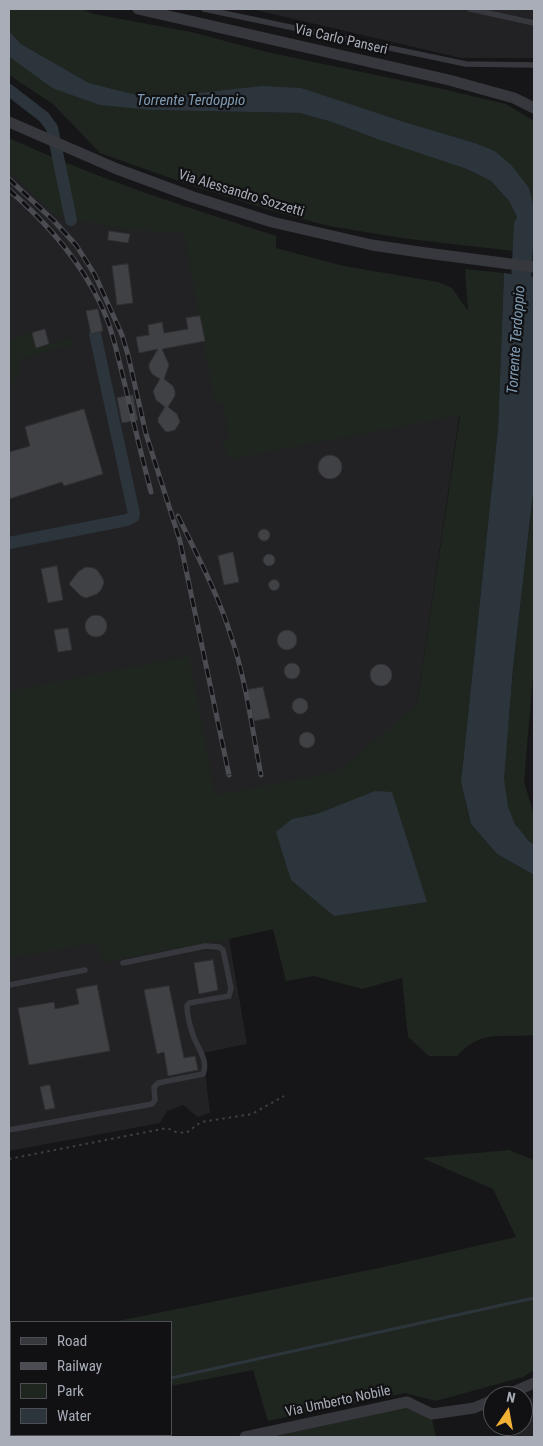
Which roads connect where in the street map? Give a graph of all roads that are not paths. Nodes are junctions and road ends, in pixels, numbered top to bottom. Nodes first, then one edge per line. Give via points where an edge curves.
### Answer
1 (138, 9) edge
2 (204, 9) edge
3 (470, 9) edge
4 (534, 23) edge
5 (534, 65) edge
6 (534, 108) edge
7 (9, 122) edge
8 (534, 267) edge
9 (123, 963) dead end
10 (85, 970) dead end
11 (9, 985) edge
12 (9, 1130) edge
13 (483, 1404) edge
14 (245, 1437) edge

1 - 6 street, Via Carlo Panseri via 449,80 514,98
2 - 5 lane, Via Carlo Panseri via 466,64
3 - 4 lane
7 - 8 street, Via Alessandro Sozzetti via 126,172 272,222 372,245
9 - 12 lane via 205,946 223,950 231,988 229,996 187,1006 193,1036 205,1067 203,1074 158,1083 154,1087 155,1100 152,1104
10 - 11 lane
13 - 14 street, Via Umberto Nobile via 432,1414 407,1402

